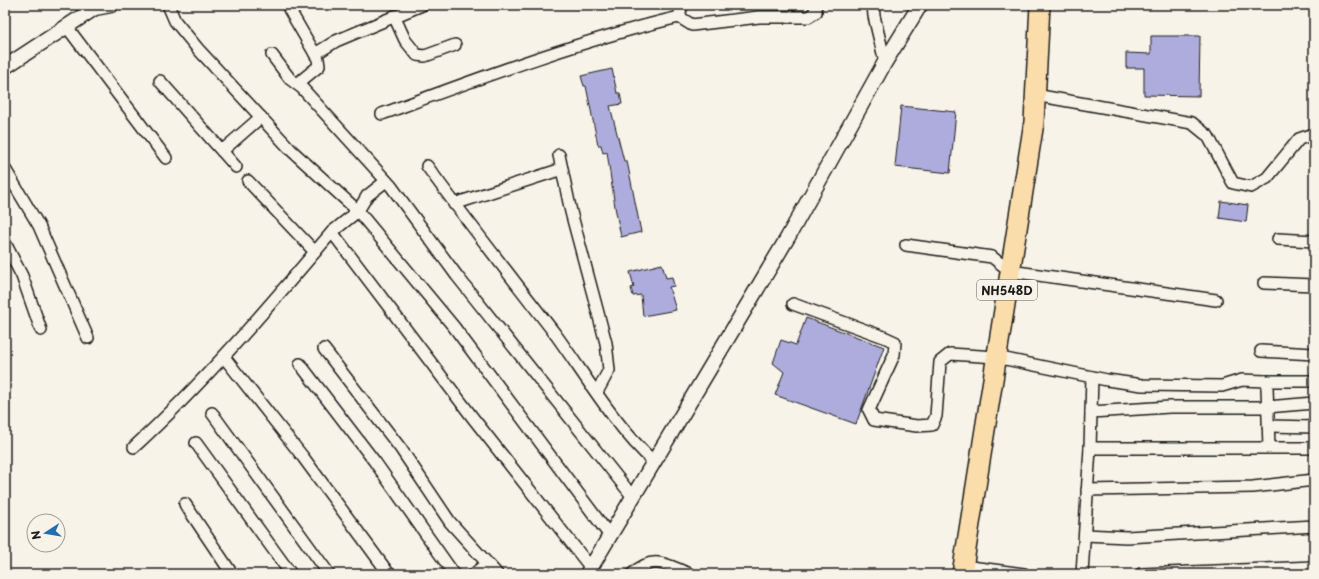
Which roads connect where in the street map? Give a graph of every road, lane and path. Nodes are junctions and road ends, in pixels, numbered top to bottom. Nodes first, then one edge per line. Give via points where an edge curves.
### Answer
1 (111, 5) edge
2 (168, 5) edge
3 (422, 5) edge
4 (680, 5) edge
5 (815, 5) edge
6 (873, 5) edge
7 (920, 5) edge
8 (1040, 5) edge
9 (94, 6) edge
10 (289, 9) dead end
11 (394, 16) junction
12 (679, 17) junction
13 (67, 27) junction
14 (455, 45) dead end
15 (314, 54) junction
16 (272, 55) dead end
17 (885, 62) junction
18 (5, 67) edge
19 (160, 81) dead end
20 (297, 84) junction
21 (1035, 96) junction
22 (382, 114) dead end
23 (261, 118) junction
24 (1314, 134) edge
25 (222, 151) junction
26 (559, 155) dead end
27 (166, 158) dead end
28 (427, 166) dead end
29 (236, 167) dead end
30 (562, 169) junction
31 (5, 170) edge
32 (248, 181) dead end
33 (386, 181) junction
34 (454, 204) junction
35 (358, 211) junction
36 (332, 232) junction
37 (1278, 239) dead end
38 (1314, 241) edge
39 (5, 243) edge
40 (906, 245) dead end
41 (314, 252) junction
42 (1010, 270) junction
43 (1264, 283) dead end
44 (1314, 285) edge
45 (1216, 300) dead end
46 (793, 304) dead end
47 (41, 330) dead end
48 (88, 338) dead end
49 (324, 349) dead end
50 (1261, 351) dead end
51 (1314, 354) edge
52 (224, 357) junction
53 (996, 357) junction
54 (300, 364) dead end
55 (1092, 377) junction
56 (1265, 381) junction
57 (1314, 381) edge
58 (597, 392) junction
59 (1314, 403) edge
60 (1267, 407) junction
61 (1091, 412) junction
62 (212, 413) dead end
63 (1268, 426) junction
64 (1314, 427) edge
65 (196, 443) dead end
66 (134, 447) dead end
67 (1090, 448) junction
68 (1269, 448) junction
69 (1314, 448) edge
70 (654, 462) junction
71 (1314, 480) edge
72 (1088, 490) junction
73 (633, 497) junction
74 (185, 504) dead end
75 (1314, 526) edge
76 (1084, 535) junction
77 (610, 536) junction
78 (487, 564) junction
79 (1314, 567) edge
80 (962, 570) edge
81 (589, 571) edge
82 (232, 574) edge
83 (291, 574) edge
84 (329, 574) edge
85 (389, 574) edge
86 (454, 574) edge
87 (474, 574) edge
88 (497, 574) edge
89 (632, 574) edge
90 (690, 574) edge
91 (1024, 574) edge
92 (1082, 574) edge
93 (1089, 574) edge
94 (1141, 574) edge

1 - 9 street
2 - 23 street via 175,21 198,49
3 - 11 street
4 - 12 street
5 - 12 street via 816,12 808,17 759,17 692,25
6 - 17 street
7 - 17 street
8 - 21 highway, NH548D
9 - 13 street
10 - 15 street
11 - 14 street via 405,40 417,55 425,56
11 - 15 street via 336,41
12 - 22 street via 494,73
13 - 18 street
13 - 27 street
15 - 20 street via 319,66
16 - 20 street via 290,79
17 - 70 street via 788,237
19 - 25 street
20 - 33 street
21 - 24 street via 1192,123 1208,136 1233,184 1251,187 1267,178 1299,139
21 - 42 highway, NH548D via 1034,122
23 - 25 street
23 - 35 street via 291,150
25 - 29 street
26 - 30 street
28 - 34 street
30 - 34 street
30 - 58 street via 606,344 609,370
31 - 48 street via 39,226
32 - 41 street
33 - 35 street via 367,196
33 - 73 street via 457,276
34 - 58 street
35 - 36 street
35 - 77 street via 454,327
36 - 41 street
36 - 81 street
37 - 38 street
39 - 47 street via 22,276
40 - 42 street via 992,257
41 - 52 street
42 - 45 street
42 - 53 highway, NH548D
43 - 44 street
46 - 53 street via 895,342 894,356 869,410 874,420 916,426 932,425 936,416 940,362 950,354
49 - 78 street via 401,449 450,522
50 - 51 street
52 - 66 street via 169,415
52 - 85 street via 303,457
53 - 55 street
53 - 80 highway, NH548D
54 - 86 street via 375,462
55 - 56 street via 1142,385 1180,386 1222,386 1242,380
55 - 61 street
56 - 57 street
56 - 60 street
58 - 70 street via 635,444
59 - 60 street
60 - 61 street via 1170,407
60 - 63 street
61 - 67 street
62 - 84 street
63 - 64 street
63 - 68 street
65 - 83 street
67 - 68 street
67 - 72 street
68 - 69 street
70 - 73 street
71 - 72 street via 1253,487
72 - 76 street
73 - 77 street
74 - 82 street
75 - 76 street via 1128,537
76 - 92 street
77 - 81 street
78 - 87 street
78 - 88 street
79 - 94 street
80 - 91 street
89 - 90 street via 648,563 660,562
92 - 93 street

